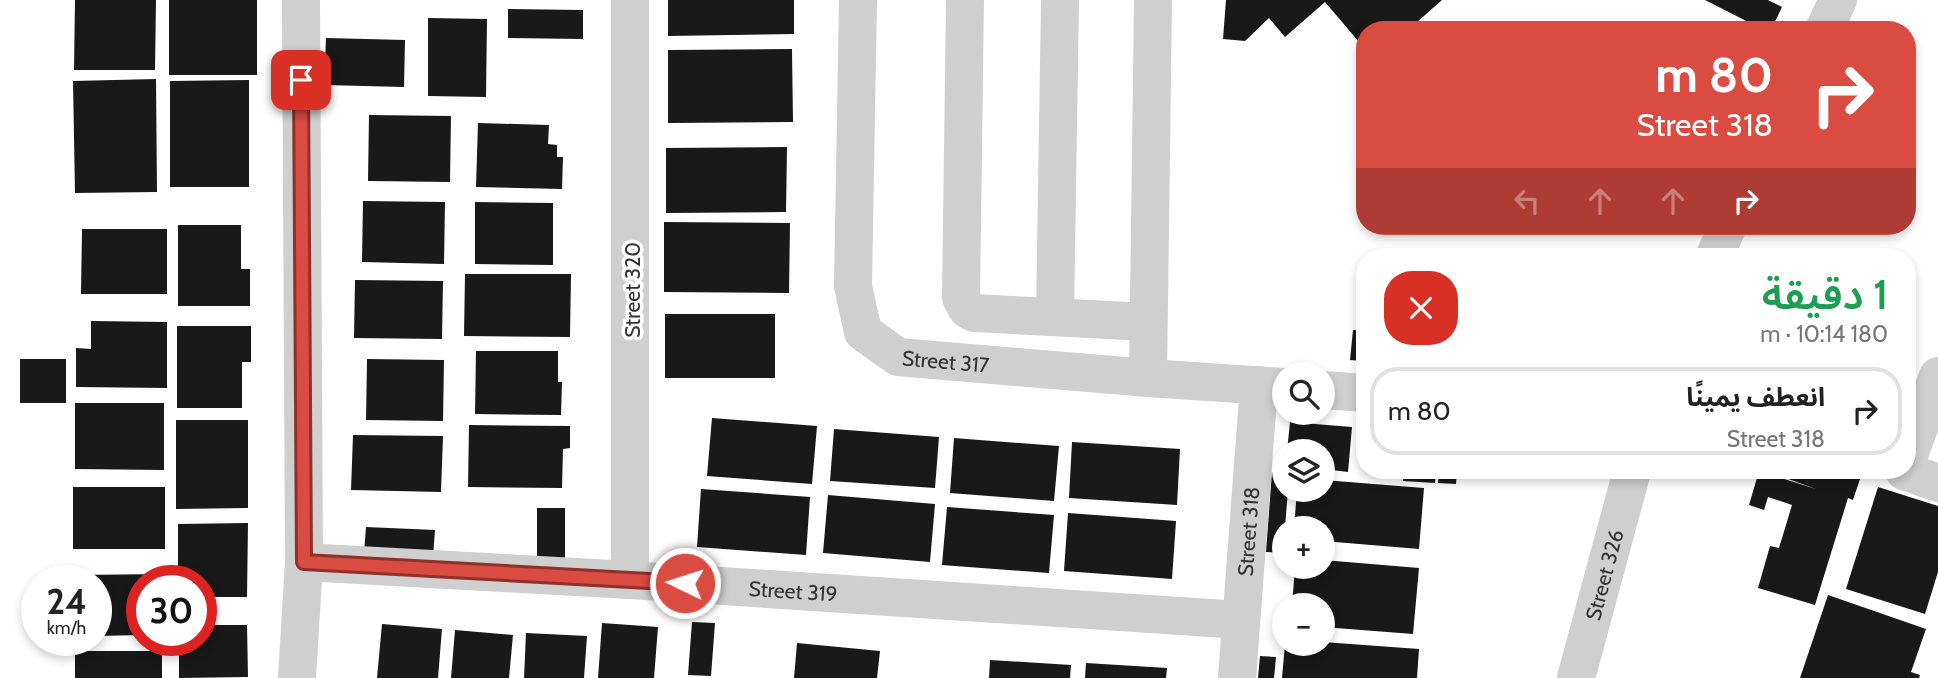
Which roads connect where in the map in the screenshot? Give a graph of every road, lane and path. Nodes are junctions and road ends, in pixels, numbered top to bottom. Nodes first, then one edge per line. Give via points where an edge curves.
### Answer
1 (301, 0) edge
2 (631, 0) edge
3 (858, 0) edge
4 (965, 0) edge
5 (1060, 0) edge
6 (1153, 0) edge
7 (1838, 0) edge
8 (1828, 21) edge
9 (1055, 316) junction
10 (1148, 322) junction
11 (1938, 376) edge
12 (1148, 378) junction
13 (1272, 386) edge
14 (1335, 391) edge
15 (1356, 392) edge
16 (1916, 436) edge
17 (1916, 475) edge
18 (1630, 479) edge
19 (1938, 483) edge
20 (304, 562) junction
21 (630, 580) junction
22 (1241, 620) junction
23 (297, 678) edge
24 (1237, 678) edge
25 (1576, 678) edge

1 - 20 street
2 - 21 street, Street 320
3 - 12 street, Street 317 via 853,286 863,332 898,357
4 - 9 street via 961,298 974,313
5 - 9 street
6 - 10 street
7 - 8 street
9 - 10 street
10 - 12 street
11 - 16 street
12 - 13 street, Street 317
13 - 22 street, Street 318
14 - 15 street
17 - 19 street
18 - 25 street, Street 326
20 - 21 street, Street 319
20 - 23 street
21 - 22 street, Street 319
22 - 24 street, Street 318

